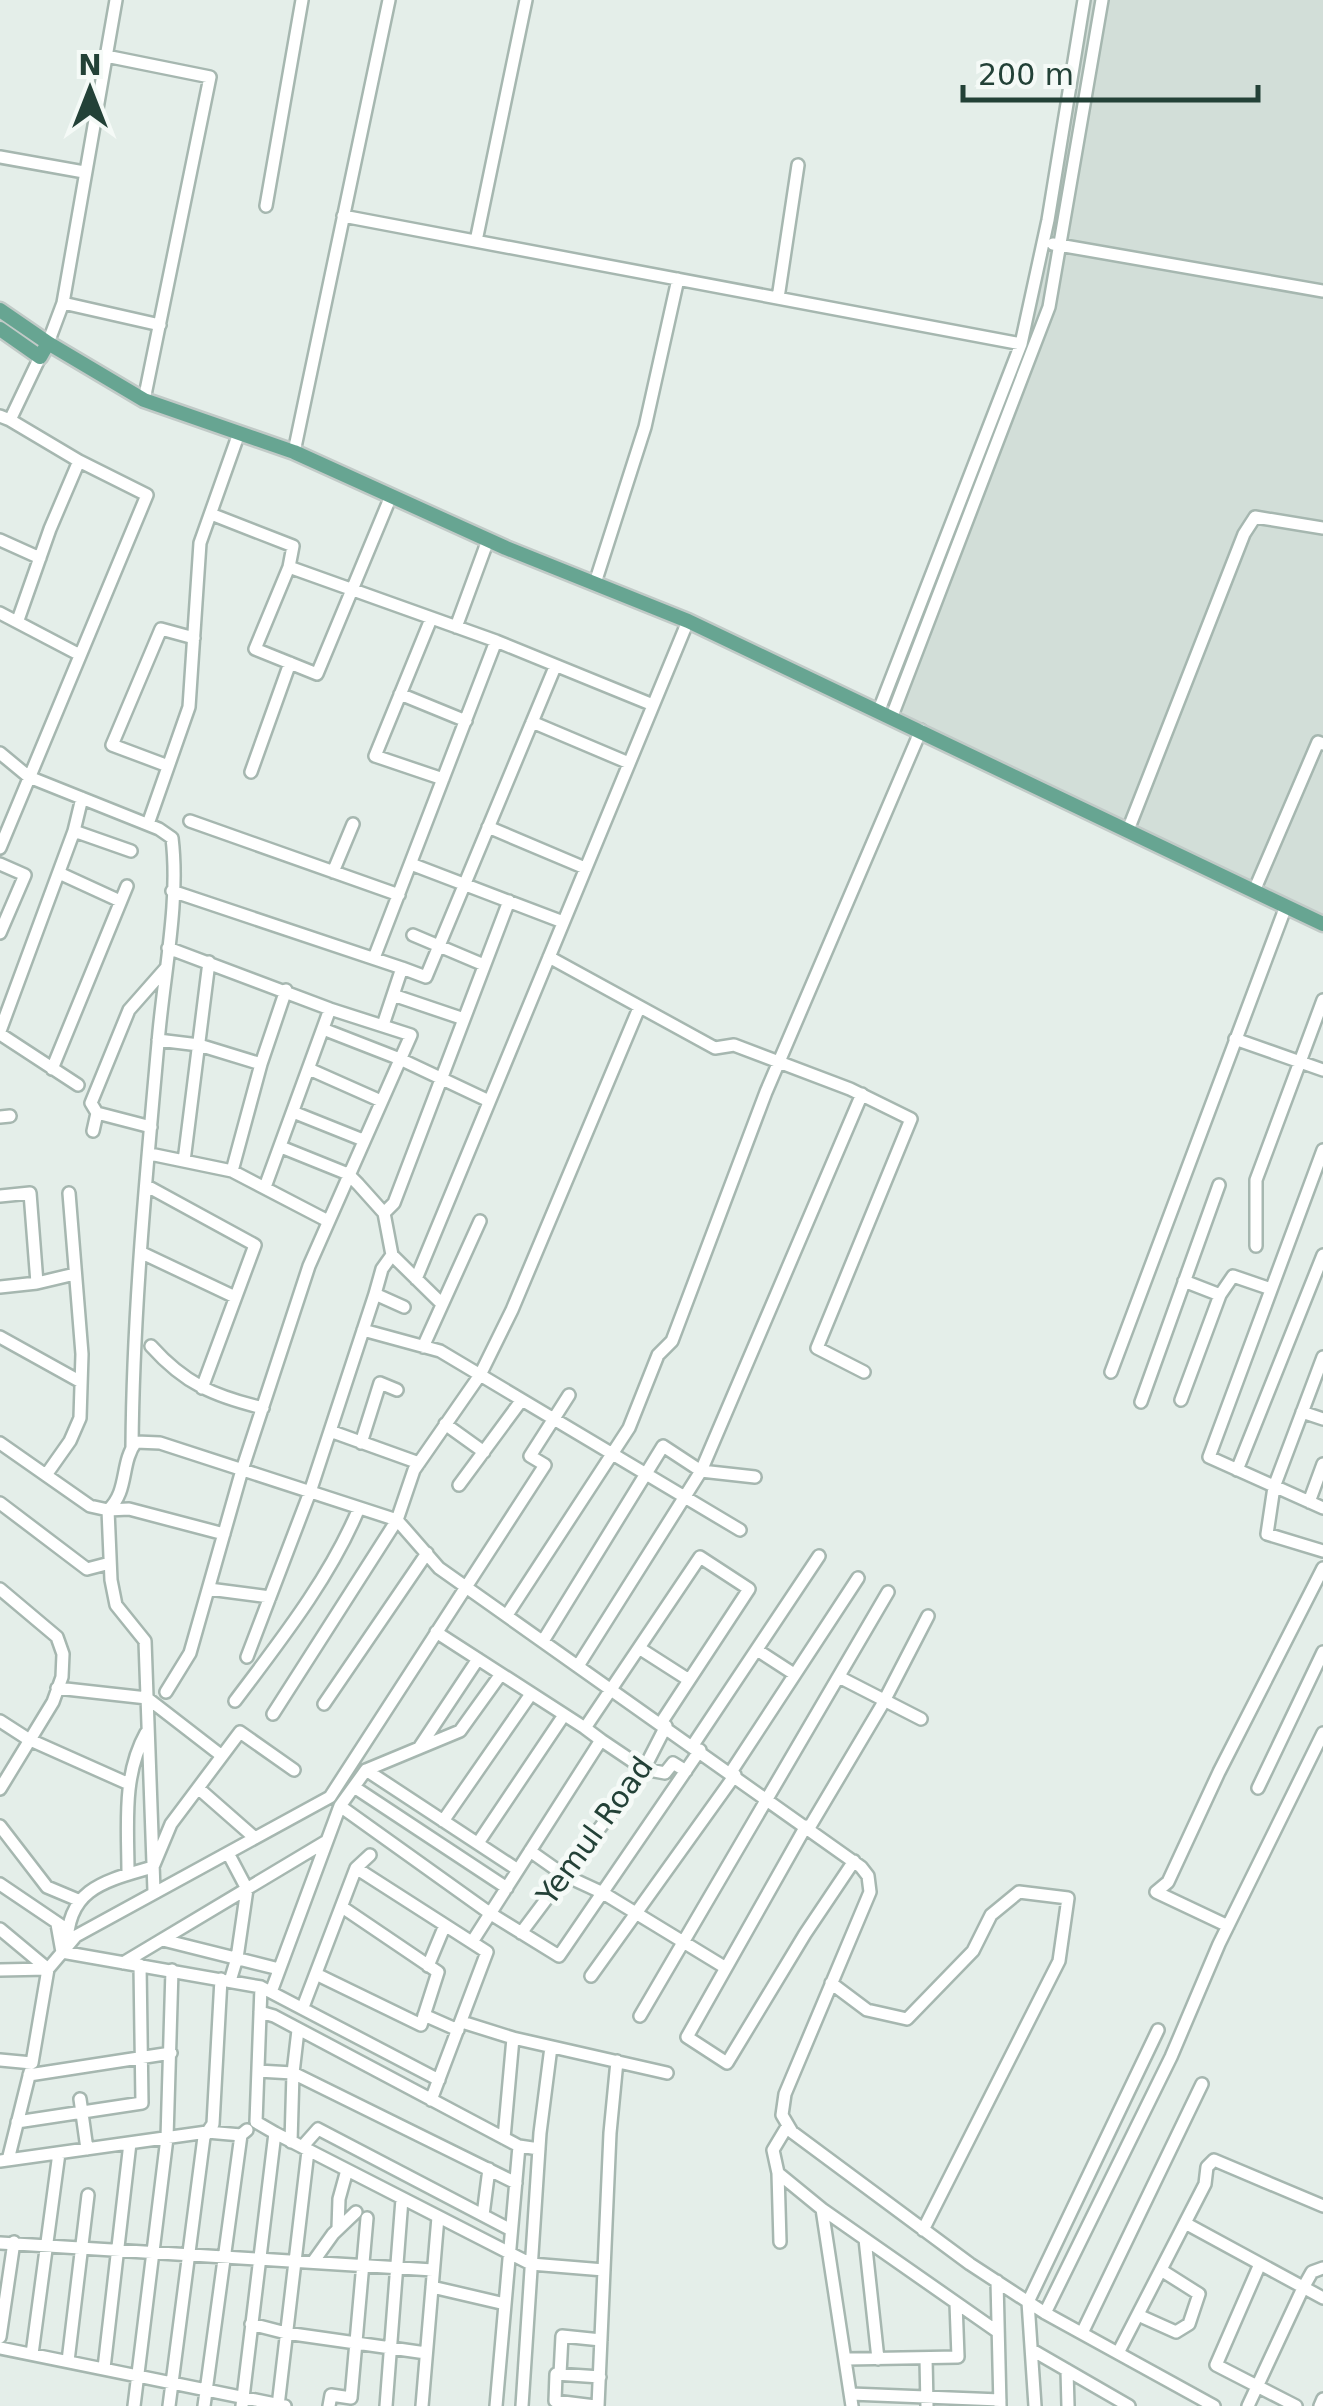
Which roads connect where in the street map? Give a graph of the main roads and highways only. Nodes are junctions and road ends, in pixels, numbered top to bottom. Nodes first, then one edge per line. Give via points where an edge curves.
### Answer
1 (0, 310) edge
2 (0, 328) edge
3 (48, 343) junction
4 (1323, 924) edge

1 - 3 main road
2 - 3 main road via 40,357
3 - 4 main road via 144,400 294,452 688,620

